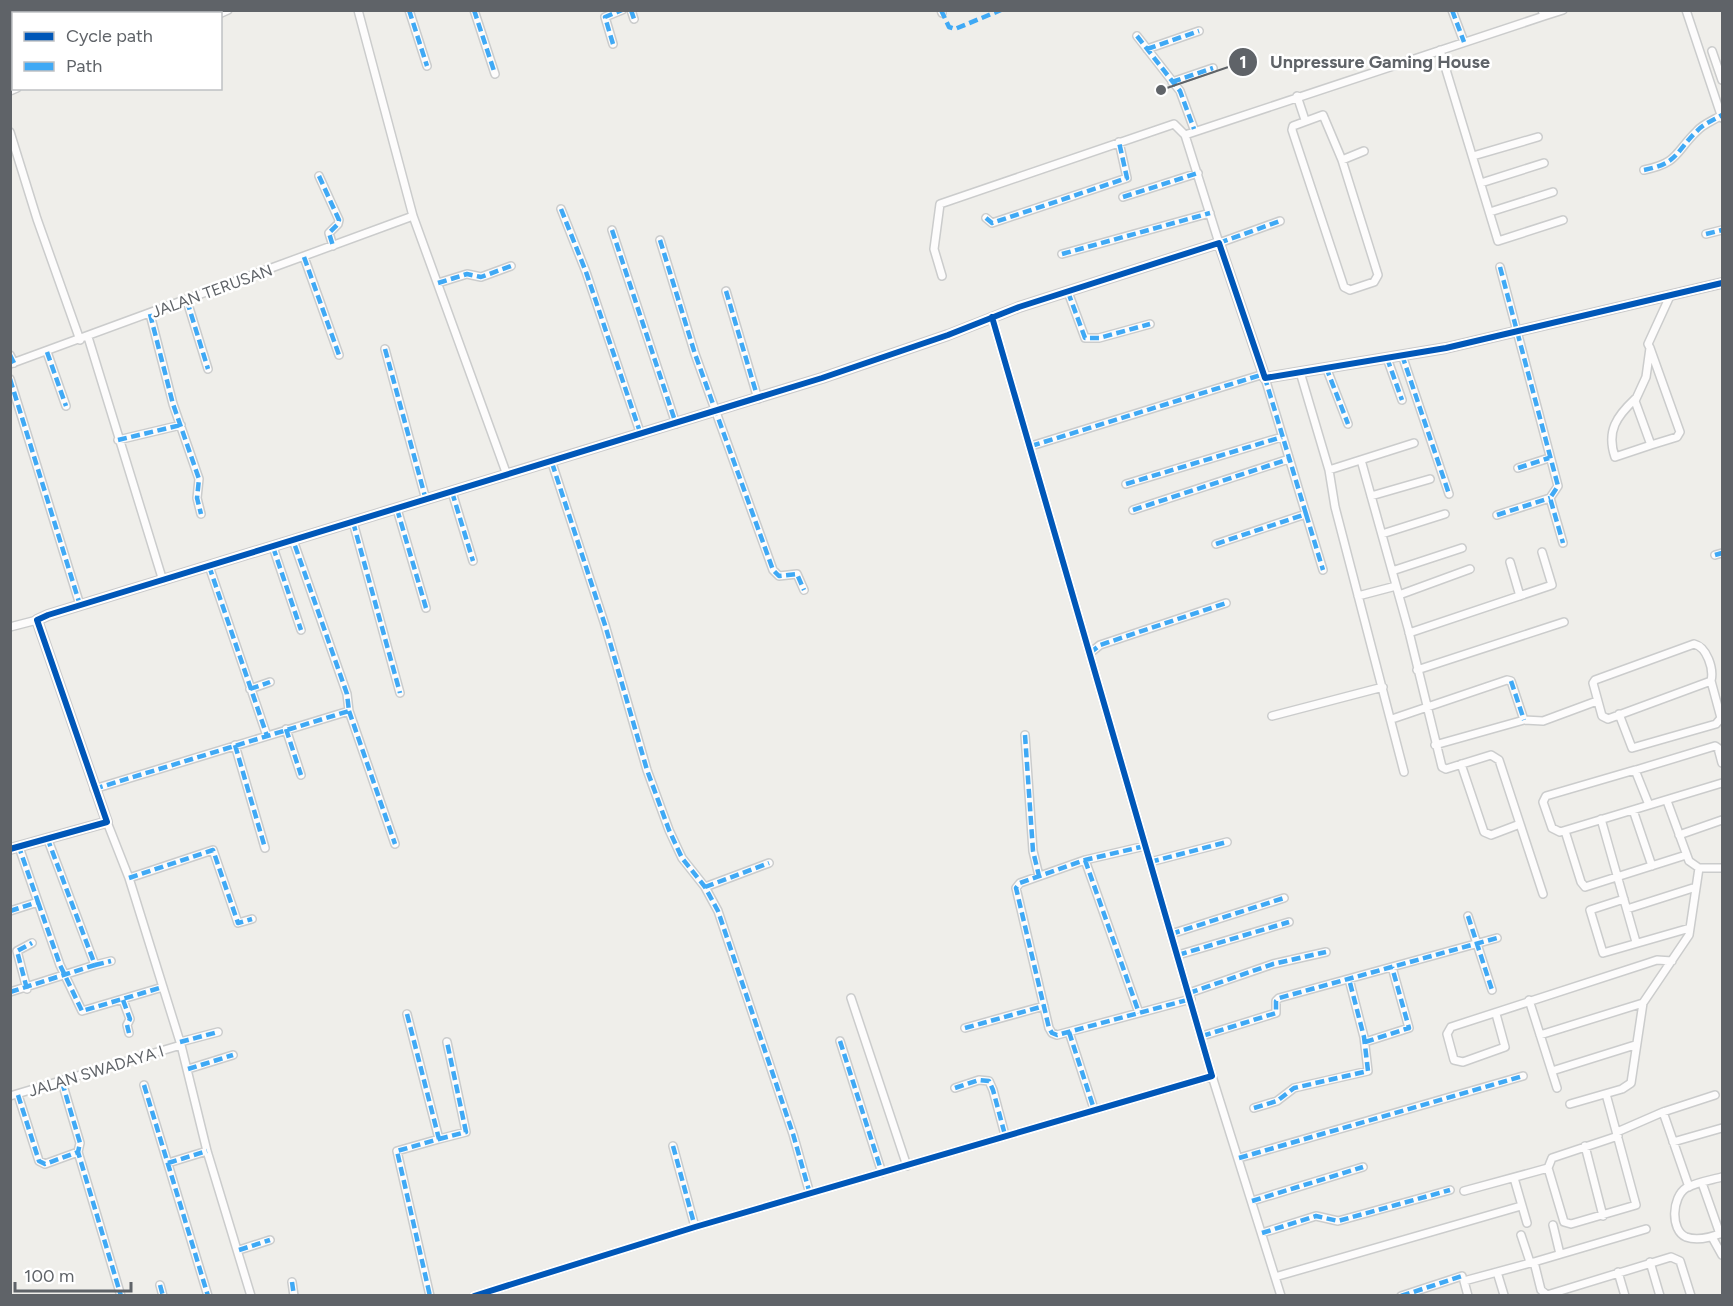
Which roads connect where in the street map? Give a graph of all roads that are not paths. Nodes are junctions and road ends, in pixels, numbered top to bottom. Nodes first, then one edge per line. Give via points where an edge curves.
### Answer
1 (358, 10) edge
2 (410, 10) edge
3 (474, 10) edge
4 (622, 10) edge
5 (631, 10) edge
6 (1452, 10) edge
7 (1563, 10) edge
8 (1686, 10) edge
9 (1543, 13) edge
10 (634, 19) dead end
11 (1199, 31) dead end
12 (1137, 36) dead end
13 (1464, 42) junction
14 (613, 44) dead end
15 (1147, 49) junction
16 (1440, 50) junction
17 (1712, 51) dead end
18 (427, 66) dead end
19 (1213, 68) dead end
20 (495, 74) dead end
21 (1722, 80) edge
22 (1172, 82) junction
23 (1297, 96) junction
24 (1720, 101) edge
25 (1722, 117) edge
26 (1305, 120) junction
27 (1194, 129) junction
28 (10, 132) edge
29 (1185, 135) junction
30 (1538, 136) dead end
31 (1119, 142) junction
32 (1364, 151) dead end
33 (1473, 156) junction
34 (1342, 160) junction
35 (1544, 163) dead end
36 (1644, 170) dead end
37 (1198, 173) junction
38 (319, 176) dead end
39 (1481, 183) junction
40 (1553, 192) dead end
41 (1123, 197) dead end
42 (561, 209) dead end
43 (1490, 212) junction
44 (1210, 213) junction
45 (413, 216) junction
46 (986, 218) dead end
47 (1280, 220) dead end
48 (1563, 220) dead end
49 (612, 230) dead end
50 (1722, 230) edge
51 (1706, 234) dead end
52 (660, 240) dead end
53 (1219, 243) junction
54 (333, 246) junction
55 (1062, 254) dead end
56 (304, 257) junction
57 (511, 266) dead end
58 (1500, 267) dead end
59 (942, 276) dead end
60 (438, 283) junction
61 (1722, 283) edge
62 (726, 291) dead end
63 (1068, 292) junction
64 (1665, 297) junction
65 (187, 301) junction
66 (150, 314) junction
67 (992, 317) junction
68 (1150, 324) dead end
69 (1517, 331) junction
70 (84, 339) junction
71 (1650, 348) junction
72 (385, 350) dead end
73 (47, 352) junction
74 (10, 355) edge
75 (339, 355) dead end
76 (1402, 355) junction
77 (1387, 358) junction
78 (12, 364) edge
79 (1326, 368) junction
80 (208, 369) dead end
81 (1299, 372) junction
82 (1264, 376) junction
83 (10, 379) edge
84 (758, 399) junction
85 (1635, 399) junction
86 (1402, 400) dead end
87 (66, 406) dead end
88 (716, 412) junction
89 (676, 424) junction
90 (1348, 424) dead end
91 (181, 425) junction
92 (640, 435) junction
93 (1282, 437) junction
94 (118, 440) junction
95 (1414, 443) dead end
96 (1651, 445) junction
97 (1031, 446) junction
98 (1549, 458) junction
99 (1289, 459) junction
100 (1361, 460) junction
101 (552, 463) junction
102 (1518, 468) dead end
103 (1329, 470) junction
104 (507, 475) junction
105 (1430, 479) dead end
106 (1126, 484) dead end
107 (452, 492) junction
108 (1449, 494) dead end
109 (1371, 496) junction
110 (1550, 498) junction
111 (426, 500) junction
112 (397, 509) junction
113 (1133, 510) dead end
114 (201, 514) dead end
115 (1306, 514) junction
116 (1445, 514) dead end
117 (1497, 514) dead end
118 (353, 522) junction
119 (1382, 534) junction
120 (293, 540) junction
121 (1563, 543) dead end
122 (1216, 544) dead end
123 (273, 547) junction
124 (1462, 548) dead end
125 (1542, 552) dead end
126 (473, 561) dead end
127 (1510, 562) dead end
128 (209, 566) junction
129 (1470, 569) dead end
130 (1323, 570) dead end
131 (1392, 571) junction
132 (163, 581) junction
133 (1396, 586) junction
134 (804, 590) dead end
135 (1399, 595) junction
136 (1358, 596) junction
137 (1520, 596) junction
138 (1226, 603) dead end
139 (80, 605) junction
140 (426, 608) dead end
141 (37, 620) junction
142 (1564, 622) dead end
143 (10, 627) edge
144 (301, 630) dead end
145 (1409, 633) junction
146 (1090, 653) junction
147 (1418, 670) junction
148 (1711, 681) junction
149 (270, 682) dead end
150 (1383, 687) junction
151 (250, 689) junction
152 (400, 693) dead end
153 (1597, 701) junction
154 (1427, 706) junction
155 (350, 711) junction
156 (1620, 714) junction
157 (1272, 716) dead end
158 (1392, 719) junction
159 (1524, 720) junction
160 (286, 729) junction
161 (1025, 735) dead end
162 (267, 736) junction
163 (235, 745) junction
164 (1435, 745) junction
165 (1722, 763) edge
166 (1461, 764) junction
167 (1636, 770) junction
168 (1404, 772) dead end
169 (301, 776) dead end
170 (1722, 783) edge
171 (94, 789) junction
172 (1667, 801) junction
173 (1649, 805) junction
174 (1633, 810) junction
175 (1601, 819) junction
176 (1722, 820) edge
177 (107, 822) junction
178 (1520, 824) junction
179 (1565, 831) junction
180 (1679, 835) junction
181 (48, 840) junction
182 (1227, 842) dead end
183 (395, 844) dead end
184 (1145, 846) junction
185 (15, 848) edge
186 (265, 848) dead end
187 (1686, 855) junction
188 (1085, 860) junction
189 (1150, 862) junction
190 (769, 863) dead end
191 (1652, 866) junction
192 (1699, 868) junction
193 (1722, 868) edge
194 (1039, 876) junction
195 (129, 878) junction
196 (1618, 878) junction
197 (705, 886) junction
198 (1696, 887) junction
199 (1543, 894) dead end
200 (1284, 898) dead end
201 (1624, 899) junction
202 (38, 902) junction
203 (1627, 909) junction
204 (10, 911) edge
205 (1468, 916) dead end
206 (252, 919) dead end
207 (1289, 922) dead end
208 (1690, 928) junction
209 (1171, 934) junction
210 (1497, 938) dead end
211 (1636, 942) junction
212 (32, 943) dead end
213 (1477, 944) junction
214 (1326, 952) dead end
215 (1178, 955) junction
216 (111, 961) dead end
217 (1672, 961) junction
218 (95, 965) junction
219 (1392, 967) junction
220 (65, 975) junction
221 (1349, 979) junction
222 (163, 987) junction
223 (27, 989) junction
224 (1492, 990) dead end
225 (10, 992) edge
226 (1190, 996) junction
227 (851, 998) dead end
228 (1529, 999) junction
229 (123, 1000) junction
230 (1643, 1003) junction
231 (1044, 1006) junction
232 (1139, 1013) junction
233 (407, 1014) dead end
234 (1496, 1014) junction
235 (965, 1028) dead end
236 (218, 1032) dead end
237 (1069, 1032) junction
238 (129, 1033) dead end
239 (1540, 1035) junction
240 (1202, 1036) junction
241 (840, 1041) dead end
242 (447, 1042) dead end
243 (1365, 1042) junction
244 (180, 1043) junction
245 (1635, 1045) junction
246 (233, 1054) dead end
247 (188, 1069) junction
248 (1552, 1071) junction
249 (1212, 1076) junction
250 (1523, 1076) dead end
251 (62, 1082) junction
252 (144, 1085) dead end
253 (956, 1088) dead end
254 (1557, 1088) dead end
255 (1606, 1094) junction
256 (14, 1095) edge
257 (1715, 1095) dead end
258 (1570, 1104) dead end
259 (1254, 1108) dead end
260 (1094, 1109) junction
261 (1663, 1112) junction
262 (1722, 1128) edge
263 (1618, 1134) junction
264 (1005, 1136) junction
265 (439, 1139) junction
266 (1673, 1142) junction
267 (673, 1146) dead end
268 (1585, 1146) junction
269 (207, 1151) junction
270 (78, 1152) junction
271 (1239, 1158) junction
272 (168, 1163) junction
273 (907, 1166) junction
274 (1363, 1167) dead end
275 (1548, 1167) junction
276 (882, 1173) junction
277 (1722, 1177) edge
278 (1514, 1178) junction
279 (1702, 1183) junction
280 (1689, 1187) junction
281 (1450, 1190) dead end
282 (1464, 1191) dead end
283 (810, 1194) junction
284 (1252, 1201) junction
285 (1521, 1206) junction
286 (1603, 1216) junction
287 (1527, 1223) dead end
288 (1553, 1225) dead end
289 (695, 1227) junction
290 (1646, 1229) dead end
291 (1262, 1233) junction
292 (1721, 1234) edge
293 (1521, 1235) dead end
294 (1712, 1237) junction
295 (270, 1240) dead end
296 (239, 1250) junction
297 (1560, 1254) junction
298 (1722, 1255) edge
299 (1532, 1262) junction
300 (1650, 1262) junction
301 (1497, 1272) junction
302 (1618, 1272) junction
303 (1462, 1276) dead end
304 (1275, 1277) junction
305 (292, 1282) dead end
306 (160, 1285) dead end
307 (1503, 1294) edge
308 (121, 1296) edge
309 (163, 1296) edge
310 (208, 1296) edge
311 (251, 1296) edge
312 (294, 1296) edge
313 (430, 1296) edge
314 (474, 1296) edge
315 (1281, 1296) edge
316 (1401, 1296) edge
317 (1468, 1296) edge
318 (1625, 1296) edge
319 (1659, 1296) edge
320 (1691, 1296) edge

1 - 45 street
2 - 18 street
3 - 20 street
4 - 14 street via 605,17
5 - 10 street
6 - 13 street
7 - 9 street
8 - 24 street
9 - 13 street
11 - 15 street
12 - 15 street
13 - 16 street
15 - 22 street
16 - 23 street
16 - 33 street
17 - 21 street
19 - 22 street
22 - 27 street via 1182,94
23 - 26 street
23 - 27 street
24 - 25 street
25 - 36 street via 1697,131 1667,164
26 - 34 street via 1324,116
26 - 34 street via 1292,130 1344,287 1350,290 1379,277
27 - 29 street
28 - 70 street via 37,219
29 - 31 street via 1174,124
29 - 37 street
30 - 33 street
31 - 46 street via 1127,178 992,223
31 - 59 street via 940,204 934,249
32 - 34 street
33 - 39 street
35 - 39 street
37 - 41 street
37 - 44 street
38 - 54 street via 339,220 329,234
39 - 43 street
40 - 43 street
42 - 92 street
43 - 48 street via 1498,241
44 - 53 street
44 - 55 street
45 - 54 street, JALAN TERUSAN
45 - 60 street
47 - 53 street
49 - 89 street
50 - 51 street
52 - 88 street
53 - 63 street
53 - 82 street
54 - 56 street, JALAN TERUSAN
56 - 65 street, JALAN TERUSAN
56 - 75 street
57 - 60 street via 481,277 467,274
58 - 69 street
60 - 104 street
61 - 64 street
62 - 84 street
63 - 67 street
63 - 68 street via 1085,338
64 - 69 street
64 - 71 street via 1648,340
65 - 66 street, JALAN TERUSAN
65 - 80 street
66 - 70 street, JALAN TERUSAN
66 - 91 street
67 - 84 street via 911,349
67 - 97 street
69 - 76 street
69 - 98 street
70 - 73 street, JALAN TERUSAN
70 - 94 street
71 - 85 street via 1646,376
71 - 96 street via 1680,432 1677,437
72 - 111 street
73 - 78 street, JALAN TERUSAN
73 - 87 street
74 - 78 street
76 - 77 street
76 - 108 street
77 - 79 street
77 - 86 street
79 - 81 street
79 - 90 street
81 - 82 street
81 - 103 street
82 - 93 street
82 - 97 street
83 - 139 street
84 - 88 street
85 - 96 street
85 - 96 street via 1618,415 1610,435 1615,457
88 - 89 street
88 - 134 street via 773,570 779,576 797,573
89 - 92 street
91 - 94 street
91 - 114 street via 199,479 197,498
92 - 101 street
93 - 99 street
93 - 106 street
94 - 132 street
95 - 100 street
97 - 146 street
98 - 102 street
98 - 110 street via 1558,486
99 - 113 street
99 - 115 street
100 - 103 street
100 - 109 street
101 - 104 street
101 - 197 street via 646,766 679,853
103 - 136 street
104 - 107 street
105 - 109 street
107 - 111 street
107 - 126 street
109 - 119 street
110 - 117 street
110 - 121 street
111 - 112 street
112 - 118 street
112 - 140 street
115 - 122 street
115 - 130 street
116 - 119 street
118 - 120 street
118 - 152 street
119 - 131 street
120 - 123 street
120 - 155 street
123 - 128 street
123 - 144 street
124 - 131 street
125 - 137 street via 1552,585
127 - 137 street
128 - 132 street
128 - 151 street
129 - 135 street
131 - 133 street
132 - 139 street
133 - 135 street
133 - 136 street
135 - 145 street
136 - 150 street
137 - 145 street
138 - 146 street via 1100,645
139 - 141 street
141 - 143 street
141 - 171 street
142 - 147 street
145 - 147 street
146 - 184 street
147 - 154 street
148 - 153 street via 1705,652 1694,644 1597,678 1593,683
148 - 156 street
148 - 156 street via 1721,718 1716,724 1632,748
149 - 151 street
150 - 157 street
150 - 158 street
151 - 162 street
153 - 156 street via 1605,718
153 - 159 street via 1543,721
154 - 158 street
154 - 159 street via 1508,680
154 - 164 street
155 - 160 street
155 - 183 street
158 - 168 street
159 - 164 street
160 - 162 street
160 - 169 street
161 - 194 street via 1033,852
162 - 163 street
163 - 171 street
163 - 186 street
164 - 166 street via 1443,769
165 - 167 street via 1715,747
166 - 178 street via 1497,756
166 - 178 street via 1484,832 1491,835
167 - 173 street
167 - 179 street via 1545,796 1543,802 1552,828
170 - 172 street
171 - 177 street
172 - 173 street
172 - 180 street
173 - 174 street
174 - 175 street
174 - 191 street
175 - 179 street
175 - 196 street
176 - 180 street
177 - 181 street
177 - 195 street
178 - 199 street
179 - 196 street via 1583,886
180 - 187 street
181 - 185 street
181 - 218 street
182 - 189 street
184 - 188 street
184 - 189 street
185 - 202 street
187 - 191 street
187 - 192 street
188 - 194 street
188 - 232 street
189 - 209 street
190 - 197 street
191 - 196 street
192 - 193 street
192 - 198 street
194 - 231 street via 1020,883 1016,890
195 - 206 street via 213,850 238,924
195 - 222 street
196 - 201 street
197 - 283 street via 718,911
198 - 203 street
198 - 208 street
200 - 209 street
201 - 203 street
201 - 211 street via 1590,912 1603,953
202 - 204 street
202 - 220 street
203 - 211 street
205 - 213 street
207 - 215 street
208 - 211 street
208 - 217 street
209 - 215 street
210 - 213 street
212 - 223 street via 17,951
213 - 219 street
213 - 224 street
214 - 226 street via 1273,964
215 - 226 street
216 - 218 street
217 - 228 street via 1657,960
217 - 230 street
218 - 220 street
219 - 221 street
219 - 243 street via 1409,1028
220 - 223 street
220 - 229 street via 82,1011
221 - 240 street via 1279,998 1276,1013
221 - 243 street
222 - 229 street
222 - 244 street
223 - 225 street
226 - 232 street
226 - 240 street
227 - 273 street
228 - 234 street
228 - 239 street
229 - 238 street via 130,1019
230 - 239 street
230 - 245 street
231 - 235 street
231 - 237 street via 1052,1033
232 - 237 street
233 - 265 street
234 - 234 street via 1505,1043 1502,1050 1463,1062 1454,1060 1448,1029
236 - 244 street, JALAN SWADAYA I
237 - 260 street
239 - 248 street
240 - 249 street
241 - 276 street
242 - 265 street via 466,1132
243 - 259 street via 1368,1071 1294,1088 1277,1101
244 - 247 street
244 - 251 street, JALAN SWADAYA I
245 - 248 street
245 - 255 street via 1631,1083
246 - 247 street
247 - 269 street
248 - 254 street
249 - 260 street
249 - 271 street
250 - 271 street
251 - 256 street, JALAN SWADAYA I
251 - 270 street via 80,1143
252 - 272 street
253 - 264 street via 979,1080 989,1081
255 - 258 street
255 - 263 street
256 - 270 street via 39,1161 45,1164
257 - 261 street
260 - 264 street
261 - 263 street
261 - 266 street
262 - 266 street
263 - 268 street
263 - 286 street via 1636,1205
264 - 273 street
265 - 313 street via 397,1151
266 - 280 street
267 - 289 street
268 - 275 street via 1552,1158
268 - 286 street
269 - 272 street
269 - 296 street
270 - 308 street
271 - 284 street
272 - 310 street
273 - 276 street
274 - 284 street
275 - 278 street
275 - 286 street via 1564,1222 1571,1224
276 - 283 street
277 - 279 street
278 - 282 street
278 - 285 street
279 - 280 street
279 - 292 street
280 - 294 street via 1674,1203 1681,1233 1694,1238
281 - 291 street via 1338,1221 1316,1216
283 - 289 street
284 - 291 street
285 - 287 street
285 - 304 street
288 - 297 street
289 - 314 street
290 - 297 street
291 - 304 street
292 - 294 street
293 - 299 street
294 - 298 street
295 - 296 street
296 - 311 street
297 - 299 street
299 - 301 street
299 - 302 street via 1541,1290 1547,1295
300 - 302 street
300 - 319 street
300 - 320 street via 1671,1257 1680,1261
301 - 307 street
301 - 317 street via 1464,1281
302 - 318 street
303 - 316 street
304 - 315 street
305 - 312 street
306 - 309 street

